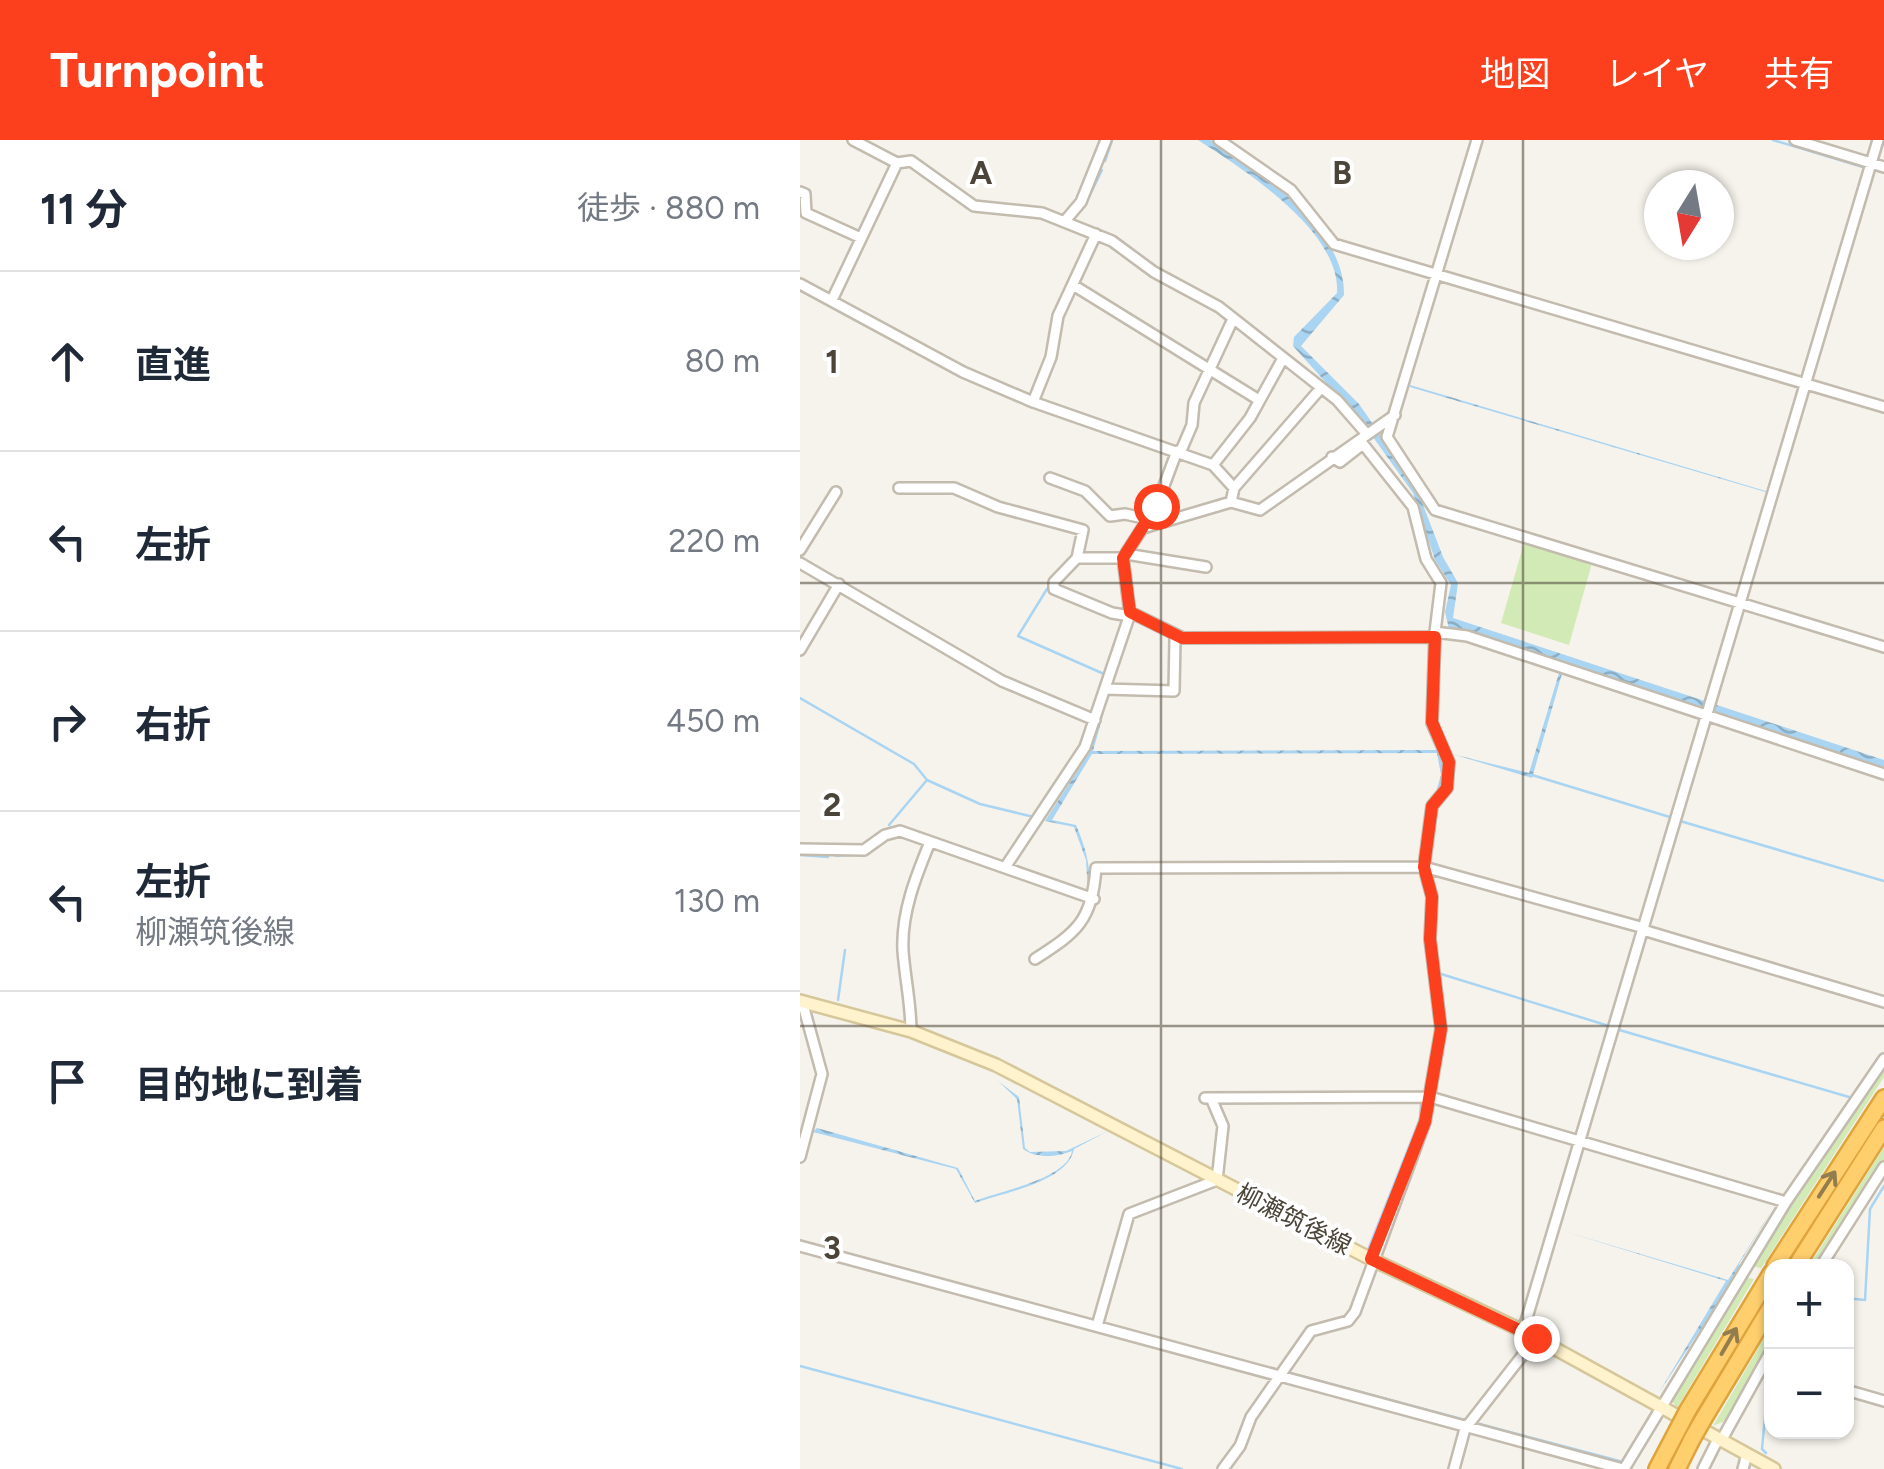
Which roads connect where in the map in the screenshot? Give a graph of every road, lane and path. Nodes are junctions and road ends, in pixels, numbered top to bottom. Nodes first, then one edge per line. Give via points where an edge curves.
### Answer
1 (853, 140) edge
2 (1106, 140) edge
3 (1477, 140) edge
4 (1794, 140) edge
5 (1878, 140) edge
6 (1225, 142) edge
7 (897, 163) junction
8 (1871, 163) junction
9 (1884, 167) edge
10 (800, 192) edge
11 (1064, 222) junction
12 (1096, 234) junction
13 (862, 238) junction
14 (1437, 274) junction
15 (800, 284) edge
16 (1073, 285) junction
17 (832, 300) junction
18 (1233, 319) junction
19 (1282, 360) junction
20 (1210, 366) junction
21 (1806, 384) junction
22 (1320, 388) junction
23 (1259, 400) junction
24 (1033, 402) junction
25 (1884, 407) edge
26 (1395, 415) junction
27 (1364, 432) junction
28 (1179, 452) junction
29 (1332, 457) junction
30 (1213, 465) junction
31 (1050, 478) dead end
32 (899, 488) dead end
33 (1234, 488) junction
34 (836, 492) dead end
35 (1232, 502) junction
36 (1145, 524) junction
37 (800, 550) edge
38 (1124, 556) junction
39 (1077, 558) junction
40 (800, 563) edge
41 (1206, 567) dead end
42 (839, 584) junction
43 (1740, 604) junction
44 (1130, 614) junction
45 (1435, 634) junction
46 (1182, 638) junction
47 (1884, 647) edge
48 (800, 650) edge
49 (1105, 688) junction
50 (1708, 716) junction
51 (1096, 720) junction
52 (1884, 774) edge
53 (930, 842) junction
54 (800, 849) edge
55 (1006, 866) junction
56 (1424, 867) junction
57 (1094, 899) junction
58 (1643, 929) junction
59 (1034, 959) dead end
60 (801, 1001) edge
61 (1884, 1002) edge
62 (911, 1031) junction
63 (1884, 1059) edge
64 (1430, 1096) junction
65 (1884, 1098) edge
66 (1884, 1128) edge
67 (1581, 1140) junction
68 (800, 1157) edge
69 (1884, 1167) edge
70 (1217, 1180) junction
71 (1786, 1202) junction
72 (800, 1246) edge
73 (1371, 1259) junction
74 (1776, 1259) edge
75 (1800, 1259) edge
76 (1825, 1259) edge
77 (1764, 1271) edge
78 (1742, 1273) junction
79 (1764, 1278) edge
80 (1764, 1318) edge
81 (1097, 1326) junction
82 (1524, 1331) junction
83 (1536, 1338) junction
84 (1764, 1369) edge
85 (1282, 1376) junction
86 (1854, 1392) edge
87 (1884, 1401) edge
88 (1659, 1408) junction
89 (1467, 1425) junction
90 (1720, 1440) junction
91 (1746, 1454) junction
92 (1760, 1465) edge
93 (1224, 1469) edge
94 (1454, 1469) edge
95 (1624, 1469) edge
96 (1657, 1469) edge
97 (1676, 1469) edge
98 (1703, 1469) edge
99 (1742, 1469) edge
100 (1774, 1469) edge

1 - 7 street
2 - 11 street via 1081,202
3 - 14 street
4 - 8 street
5 - 8 street
6 - 14 street via 1292,190 1334,244
7 - 11 street via 911,161 974,206
7 - 13 street
8 - 9 street
8 - 21 street
10 - 13 street via 806,213
11 - 12 street
12 - 16 street
12 - 18 street
13 - 17 street
14 - 21 street
14 - 26 street
15 - 17 street
16 - 20 street
16 - 24 street
17 - 24 street
18 - 19 street
18 - 20 street
19 - 22 street
19 - 23 street
20 - 23 street
20 - 28 street
21 - 25 street
21 - 43 street
22 - 27 street
22 - 33 street
23 - 30 street
24 - 28 street
26 - 27 street
26 - 43 street via 1387,438 1435,510
27 - 29 street
28 - 30 street
28 - 36 street
29 - 35 street via 1260,510
29 - 45 street via 1340,462 1363,444 1413,507 1426,559 1441,584
30 - 33 street
31 - 36 street via 1085,491 1110,516 1125,514
32 - 39 street via 954,488 1083,530
33 - 35 street
34 - 37 street
35 - 36 street
36 - 38 street
38 - 39 street
38 - 41 street
38 - 44 street
39 - 44 street via 1054,588 1112,614
40 - 42 street
42 - 48 street
42 - 51 street via 1002,682
43 - 47 street
43 - 50 street
44 - 46 street
44 - 49 street
45 - 46 street
45 - 50 street via 1467,636
45 - 56 street via 1432,722 1449,762 1447,788 1432,806
46 - 49 street via 1176,638 1174,690
49 - 51 street
50 - 52 street
50 - 58 street
51 - 55 street via 1085,748
53 - 54 street via 900,831 864,850
53 - 55 street via 992,867
53 - 62 street via 906,918
55 - 57 street
56 - 57 street via 1096,868
56 - 58 street
56 - 64 street via 1441,1029
57 - 59 street via 1072,935
58 - 61 street
58 - 67 street
60 - 62 main road, 柳瀬筑後線
60 - 68 street via 822,1074
62 - 70 main road, 柳瀬筑後線 via 996,1065
63 - 71 street
64 - 67 street
64 - 70 street via 1208,1098 1223,1126
64 - 73 street
74 -> 65 highway
66 - 75 highway
67 - 71 street
67 - 82 street
69 - 76 street
70 - 73 main road, 柳瀬筑後線
70 - 81 street via 1129,1214
71 - 78 street
72 - 81 street
73 - 82 main road, 柳瀬筑後線
73 - 85 street via 1355,1312 1348,1321 1311,1332
77 - 78 street
78 - 88 street
96 -> 79 highway, bridge
80 - 97 highway, bridge
81 - 85 street
82 - 83 main road, 柳瀬筑後線
83 - 88 main road, 柳瀬筑後線
83 - 89 street
84 - 90 street
85 - 89 street
85 - 93 street via 1251,1416
86 - 87 street
88 - 90 main road, 柳瀬筑後線
88 - 95 street
89 - 94 street
89 - 95 street
90 - 91 main road, 柳瀬筑後線
90 - 98 street
91 - 92 main road, 柳瀬筑後線
91 - 99 street
92 - 100 main road, 柳瀬筑後線

